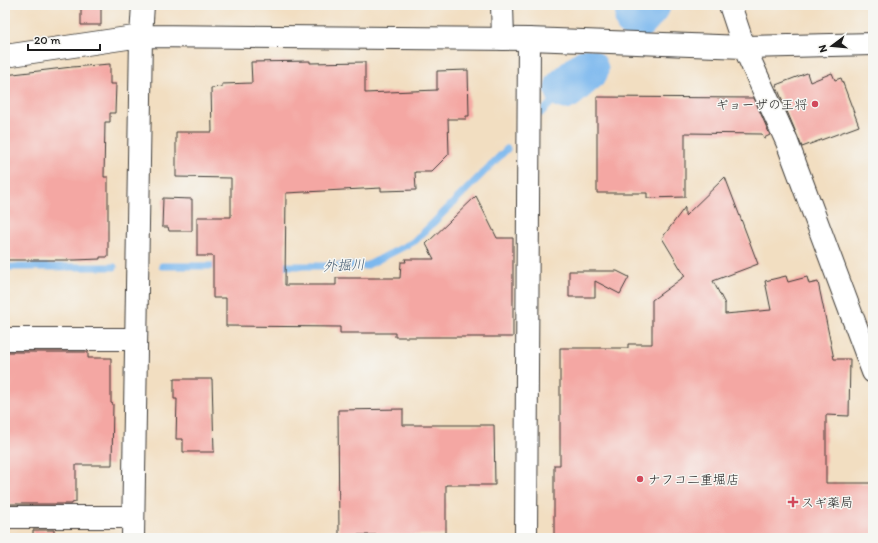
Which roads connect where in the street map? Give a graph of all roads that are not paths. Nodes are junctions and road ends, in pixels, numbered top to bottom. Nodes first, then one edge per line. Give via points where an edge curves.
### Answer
1 (143, 5) edge
2 (504, 5) edge
3 (730, 5) edge
4 (141, 36) junction
5 (502, 39) junction
6 (529, 39) junction
7 (873, 44) edge
8 (744, 47) junction
9 (5, 56) edge
10 (5, 339) edge
11 (136, 339) junction
12 (873, 372) edge
13 (5, 517) edge
14 (133, 527) edge
15 (526, 538) edge

1 - 4 street
2 - 5 street
3 - 8 street
4 - 5 street
4 - 9 street
4 - 11 street
5 - 6 street
6 - 8 street
6 - 15 street
7 - 8 street
8 - 12 street via 786,142
10 - 11 street
11 - 14 street
13 - 14 street

